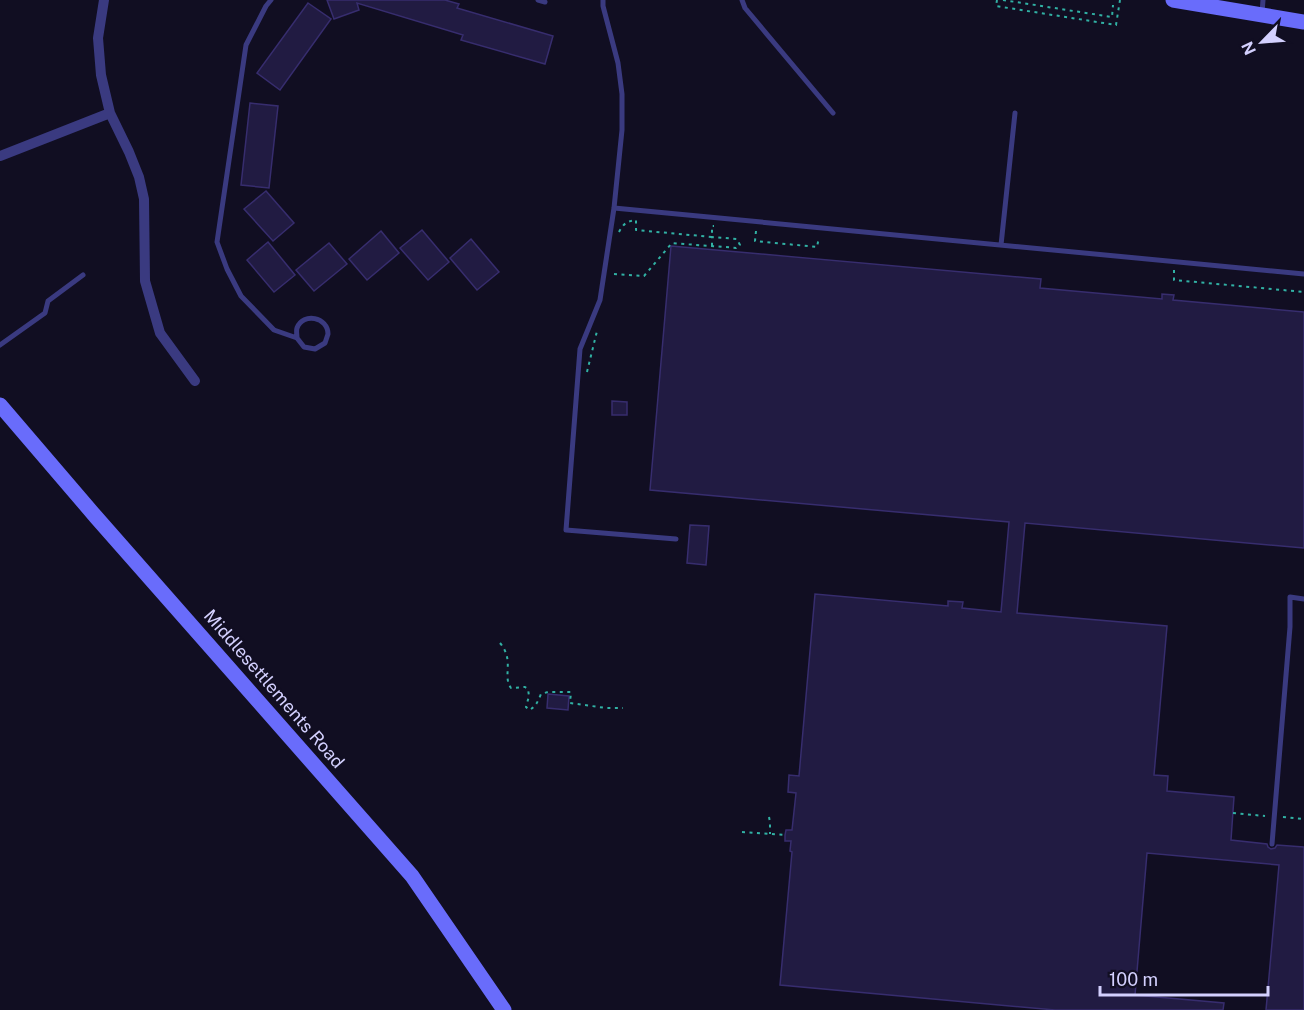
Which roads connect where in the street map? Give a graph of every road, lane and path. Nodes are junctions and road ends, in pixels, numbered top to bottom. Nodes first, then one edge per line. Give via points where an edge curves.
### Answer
1 (104, 0) edge
2 (272, 0) edge
3 (538, 0) edge
4 (603, 0) edge
5 (742, 0) edge
6 (997, 0) edge
7 (1003, 0) edge
8 (1120, 0) edge
9 (1173, 0) edge
10 (545, 2) dead end
11 (1113, 6) dead end
12 (1262, 7) edge
13 (1304, 22) edge
14 (110, 113) junction
15 (833, 113) dead end
16 (1015, 113) dead end
17 (0, 156) edge
18 (614, 208) junction
19 (723, 227) dead end
20 (756, 231) dead end
21 (712, 237) junction
22 (818, 237) dead end
23 (616, 239) dead end
24 (1001, 245) junction
25 (711, 246) junction
26 (1174, 270) dead end
27 (1304, 274) edge
28 (83, 275) dead end
29 (614, 275) dead end
30 (1304, 292) edge
31 (598, 326) dead end
32 (297, 338) junction
33 (0, 345) edge
34 (588, 371) dead end
35 (195, 381) dead end
36 (0, 405) edge
37 (676, 539) dead end
38 (1304, 599) edge
39 (500, 643) dead end
40 (623, 708) dead end
41 (769, 817) dead end
42 (742, 832) dead end
43 (770, 834) junction
44 (785, 834) dead end
45 (1272, 844) dead end
46 (504, 1010) edge

1 - 14 street via 98,38
2 - 32 lane via 246,45 217,242 241,296 274,330
3 - 10 lane
4 - 18 lane via 622,94
5 - 15 lane
6 - 8 path via 996,6 1116,25
7 - 11 path via 1112,17
9 - 12 street
12 - 13 street
14 - 17 street
14 - 35 street via 139,177 144,199 145,281 160,333
16 - 24 lane
18 - 24 lane
18 - 37 lane via 600,300 580,349 566,530
19 - 21 path via 712,226
20 - 22 path via 754,241 817,247
21 - 23 path via 636,230 636,220 630,220 623,224
21 - 25 path
21 - 25 path via 737,239 740,245
24 - 27 lane
25 - 29 path via 672,243 644,276
26 - 30 path via 1174,280
28 - 33 lane via 48,301 45,313
31 - 34 path
32 - 32 lane via 304,347 315,350 325,343 328,332 324,322 314,317 304,319 297,327
36 - 46 street, Middlesettlements Road via 412,876
38 - 45 lane via 1290,597
39 - 40 path via 508,656 507,683 511,688 528,689 529,710 541,694 555,692 571,692 570,703
41 - 43 path
42 - 43 path
43 - 44 path

